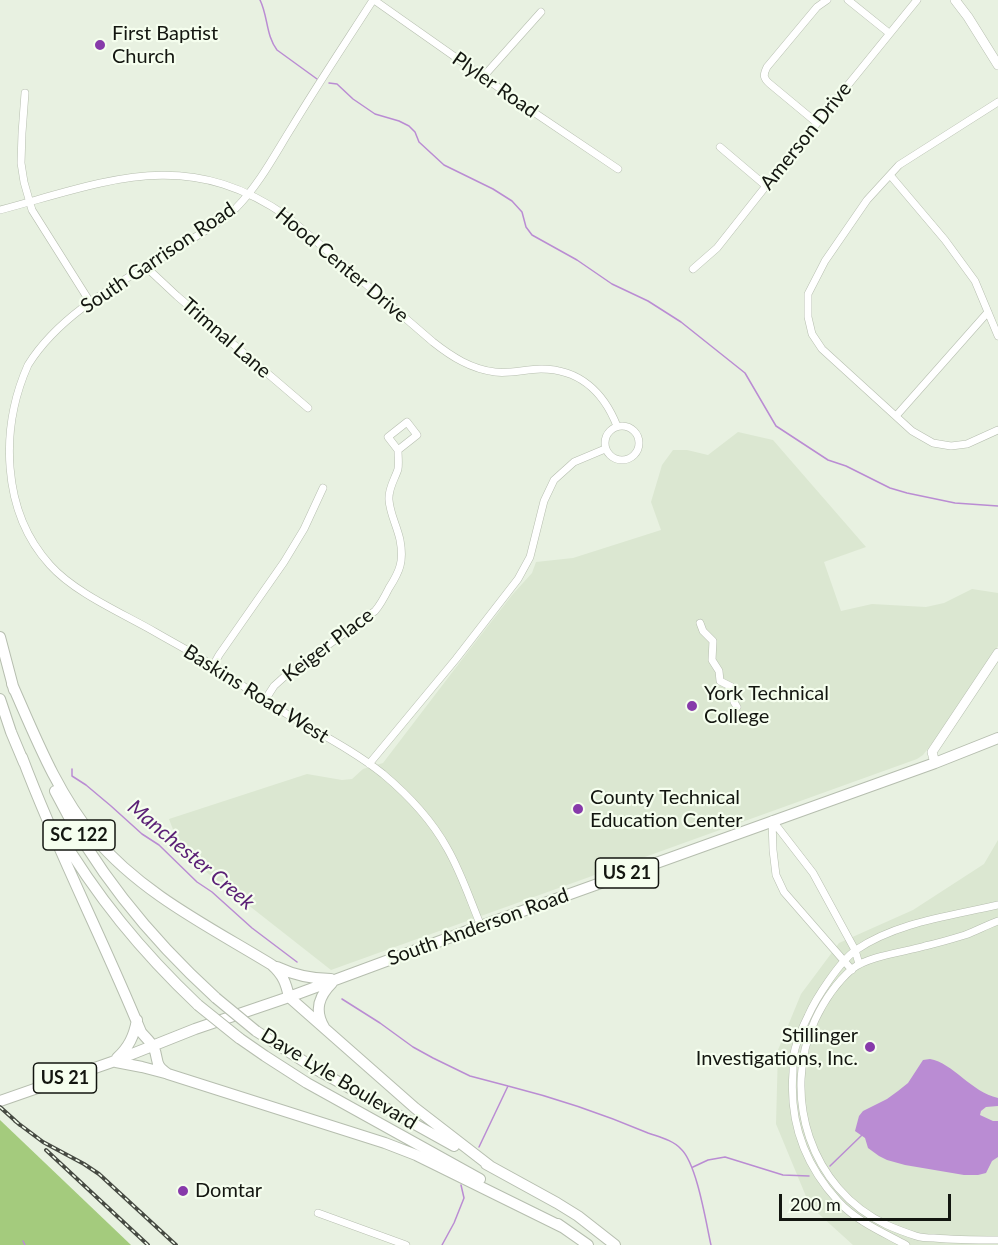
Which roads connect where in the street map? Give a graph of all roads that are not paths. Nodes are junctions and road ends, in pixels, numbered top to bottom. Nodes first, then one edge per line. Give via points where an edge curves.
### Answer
1 (373, 0) edge
2 (827, 0) edge
3 (848, 0) edge
4 (917, 0) edge
5 (955, 0) edge
6 (542, 12) dead end
7 (890, 33) junction
8 (998, 65) edge
9 (483, 77) junction
10 (25, 93) dead end
11 (998, 102) edge
12 (817, 123) junction
13 (720, 147) dead end
14 (618, 169) dead end
15 (890, 175) junction
16 (766, 186) junction
17 (248, 193) junction
18 (30, 202) junction
19 (0, 210) edge
20 (146, 267) junction
21 (693, 269) dead end
22 (90, 302) junction
23 (988, 312) junction
24 (998, 336) edge
25 (308, 408) dead end
26 (896, 416) junction
27 (617, 426) junction
28 (998, 430) edge
29 (605, 449) junction
30 (398, 450) dead end
31 (9, 487) joint
32 (323, 488) dead end
33 (700, 622) dead end
34 (0, 637) edge
35 (998, 652) edge
36 (213, 666) junction
37 (12, 684) junction
38 (0, 699) edge
39 (265, 700) junction
40 (737, 707) dead end
41 (943, 735) junction
42 (998, 738) edge
43 (956, 754) junction
44 (22, 757) junction
45 (935, 762) junction
46 (369, 764) junction
47 (772, 820) junction
48 (998, 905) edge
49 (998, 921) edge
50 (481, 926) junction
51 (855, 950) junction
52 (843, 960) junction
53 (859, 964) junction
54 (272, 965) junction
55 (852, 970) junction
56 (337, 979) junction
57 (289, 997) junction
58 (137, 1019) junction
59 (327, 1032) junction
60 (153, 1046) junction
61 (112, 1062) junction
62 (168, 1074) junction
63 (0, 1101) edge
64 (490, 1166) junction
65 (318, 1214) dead end
66 (562, 1227) junction
67 (998, 1240) edge
68 (919, 1241) edge
69 (406, 1245) edge
70 (588, 1245) edge
71 (615, 1245) edge
72 (906, 1245) edge

1 - 9 street, Plyler Road
1 - 17 street, South Garrison Road
2 - 12 street via 817,7 764,74 770,84
3 - 7 street
4 - 7 street, Amerson Drive
5 - 8 street
6 - 9 street
7 - 12 street, Amerson Drive
9 - 14 street, Plyler Road
10 - 18 street via 21,162
11 - 15 street via 899,165
12 - 16 street, Amerson Drive
13 - 16 street
15 - 23 street via 945,240 975,282
15 - 26 street via 867,200 825,261 808,294 808,318 822,349
16 - 21 street, Amerson Drive via 717,248
17 - 18 street, Hood Center Drive via 205,179 152,175 111,181
17 - 20 street, South Garrison Road via 222,219
17 - 27 street, Hood Center Drive via 294,221 452,356 468,365 497,372 543,369 569,374 600,395
18 - 19 street, Hood Center Drive
18 - 22 street
20 - 22 street, South Garrison Road
20 - 25 street, Trimnal Lane
22 - 31 street, South Garrison Road via 44,343 17,386 6,427
23 - 24 street
23 - 26 street
26 - 28 street via 933,443 951,446 967,444
27 - 29 street via 608,432
27 - 29 street, Hood Center Drive via 628,427 636,434 637,450 624,460 613,458
29 - 46 street via 574,462 555,480 544,501 530,557 518,579
30 - 39 street, Keiger Place via 398,470 389,494 402,552 398,574 375,611 285,676
31 - 36 street, Baskins Road West via 32,541 65,579
32 - 36 street via 284,562
33 - 40 street via 713,640 712,660 720,679 732,687
34 - 37 main road, Dave Lyle Boulevard / SC 122
35 - 41 street
36 - 39 street, Baskins Road West
37 - 54 main road via 60,786 104,849 148,888
37 - 64 main road, Dave Lyle Boulevard / SC 122, bridge via 26,726 68,816 97,864 156,940 256,1031 319,1071
38 - 44 main road, Dave Lyle Boulevard / SC 122
39 - 46 street, Baskins Road West
41 - 43 street via 944,749
41 - 45 street via 932,752
42 - 43 main road, South Anderson Road / US 21
43 - 45 main road, South Anderson Road / US 21
44 - 58 main road via 64,861
44 - 66 main road, Dave Lyle Boulevard / SC 122, bridge via 56,829 106,904 151,958 198,1005 307,1083
45 - 47 main road, South Anderson Road / US 21
46 - 50 street, Baskins Road West via 411,799 438,833 458,868
47 - 50 main road, South Anderson Road / US 21
47 - 51 street via 813,873
47 - 52 street via 776,875 784,892
48 - 51 street via 916,924
49 - 53 street via 965,935
50 - 56 main road, South Anderson Road / US 21
51 - 52 street
51 - 53 street
52 - 55 street
52 - 72 street via 814,1003 794,1051 795,1120 810,1162 838,1202 868,1225
53 - 55 street
54 - 56 main road via 314,979
54 - 57 main road via 282,974
55 - 68 street via 822,1004 810,1032 800,1086 803,1118 827,1175 872,1217
56 - 57 main road, South Anderson Road / US 21
56 - 59 main road via 324,992 318,1006
57 - 59 main road
57 - 60 main road, South Anderson Road / US 21
58 - 60 main road
58 - 61 main road via 129,1045
59 - 64 main road
60 - 61 main road, US 21
60 - 62 main road via 157,1064
61 - 62 main road
61 - 63 main road, US 21
62 - 66 main road via 385,1143
64 - 71 main road, Dave Lyle Boulevard / SC 122 via 571,1212
65 - 69 street
66 - 70 main road, Dave Lyle Boulevard / SC 122
67 - 68 street
68 - 72 street

